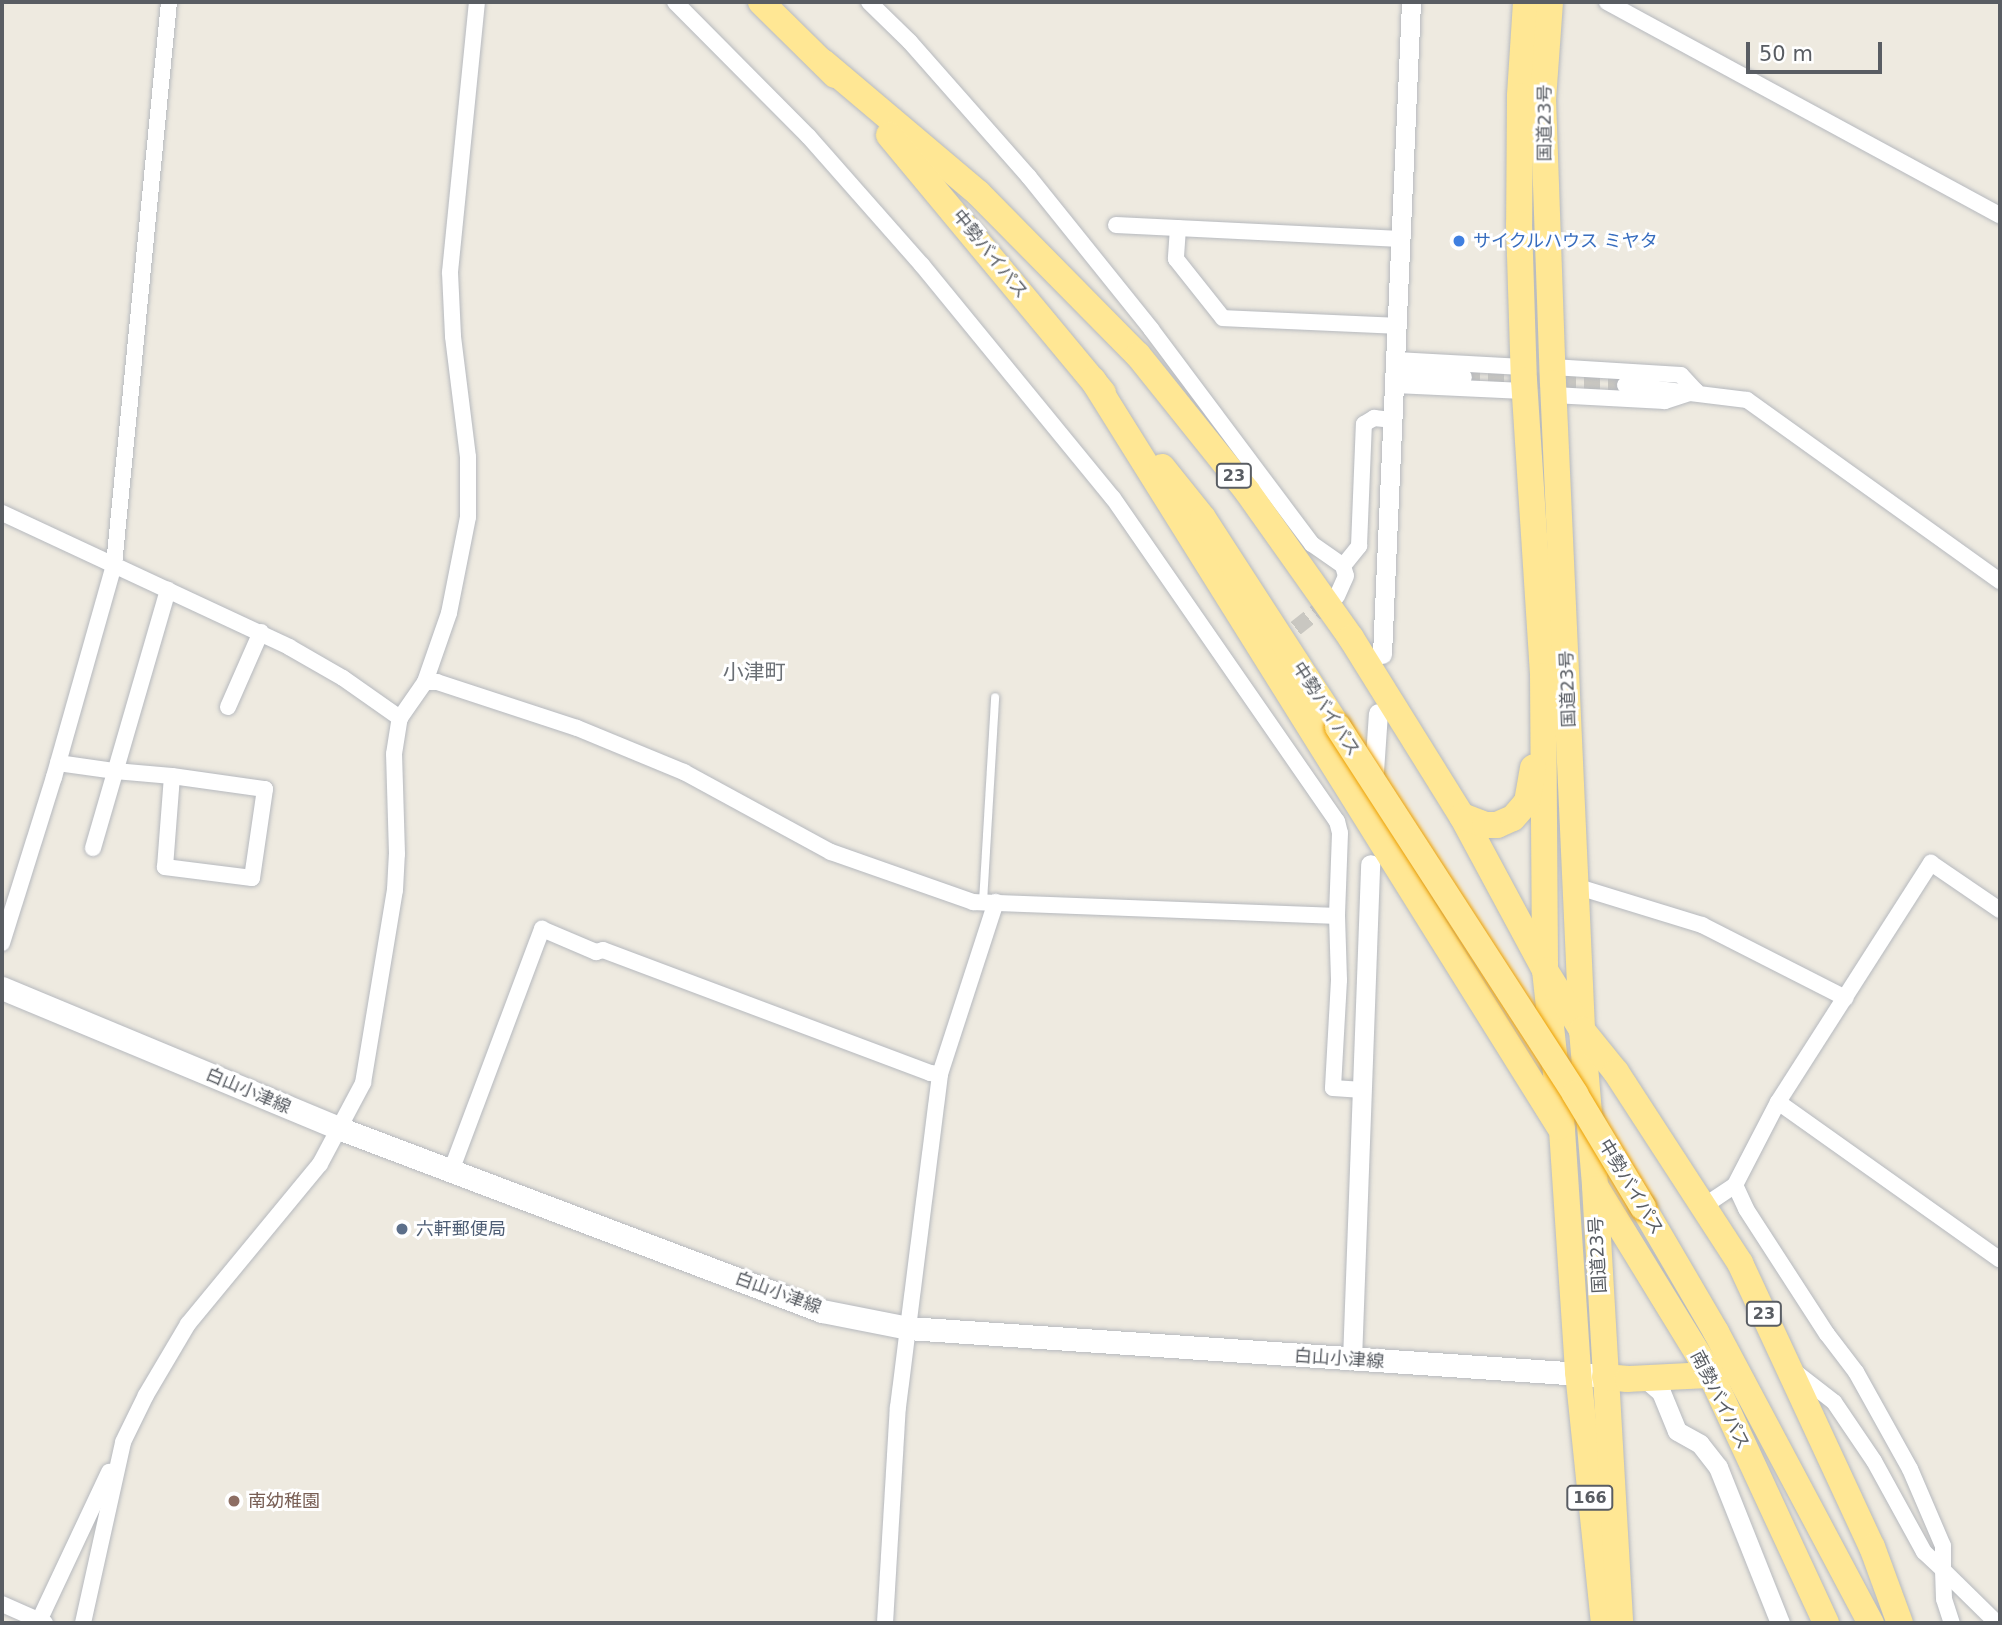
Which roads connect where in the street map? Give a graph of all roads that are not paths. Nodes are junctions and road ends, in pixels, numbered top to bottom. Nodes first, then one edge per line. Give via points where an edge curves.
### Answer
1 (169, 2) edge
2 (477, 2) edge
3 (675, 2) edge
4 (761, 2) edge
5 (869, 2) edge
6 (1411, 2) edge
7 (1526, 2) edge
8 (1550, 2) edge
9 (1607, 2) edge
10 (823, 62) junction
11 (2000, 215) edge
12 (1116, 225) dead end
13 (1178, 228) junction
14 (1401, 239) junction
15 (1398, 326) junction
16 (1552, 368) junction
17 (1396, 373) junction
18 (1464, 377) tunnel mouth
19 (1524, 379) junction
20 (1093, 380) junction
21 (1625, 385) tunnel mouth
22 (1696, 391) junction
23 (1553, 395) junction
24 (1394, 420) junction
25 (2, 513) edge
26 (114, 565) junction
27 (1343, 566) junction
28 (2000, 581) edge
29 (168, 590) junction
30 (1337, 596) tunnel mouth
31 (261, 632) junction
32 (1382, 654) dead end
33 (1256, 660) dead end
34 (1238, 676) junction
35 (1543, 676) junction
36 (425, 682) junction
37 (995, 697) dead end
38 (228, 707) dead end
39 (1378, 713) dead end
40 (400, 718) junction
41 (58, 763) junction
42 (115, 771) junction
43 (172, 776) junction
44 (1373, 795) dead end
45 (1462, 816) junction
46 (93, 848) dead end
47 (1370, 864) dead end
48 (1575, 886) junction
49 (989, 902) junction
50 (2000, 910) edge
51 (1337, 916) junction
52 (1577, 923) junction
53 (2, 943) edge
54 (1545, 970) junction
55 (2, 988) edge
56 (1845, 998) junction
57 (1582, 1030) junction
58 (1616, 1072) junction
59 (940, 1074) junction
60 (1363, 1090) junction
61 (1778, 1102) junction
62 (341, 1129) junction
63 (1562, 1130) junction
64 (451, 1171) junction
65 (1735, 1185) junction
66 (1595, 1186) junction
67 (1704, 1206) junction
68 (2000, 1260) edge
69 (908, 1328) junction
70 (1352, 1360) junction
71 (1789, 1368) junction
72 (1578, 1372) junction
73 (1704, 1376) junction
74 (1605, 1377) junction
75 (1645, 1378) junction
76 (1669, 1414) junction
77 (123, 1441) junction
78 (1798, 1484) junction
79 (1943, 1570) junction
80 (2, 1604) edge
81 (41, 1622) edge
82 (83, 1623) edge
83 (884, 1623) edge
84 (1604, 1623) edge
85 (1620, 1623) edge
86 (1780, 1623) edge
87 (1826, 1623) edge
88 (1855, 1623) edge
89 (1871, 1623) edge
90 (1900, 1623) edge
91 (1952, 1623) edge
92 (1997, 1623) edge

1 - 26 street
2 - 36 street via 450,272 468,457 468,517 449,613
3 - 34 street via 808,137 922,265 1113,498
4 - 10 highway, 中勢バイパス / 23
5 - 27 street via 1029,177 1151,329 1312,544
6 - 14 street
7 - 19 highway, 国道23号 / 23 via 1519,224
8 - 16 highway, 国道23号 / 23 via 1543,99
9 - 11 street
10 - 20 highway, 中勢バイパス / 23 via 922,171
10 - 45 highway, 23 via 978,193 1138,355 1247,491 1351,638
12 - 13 street
13 - 14 street
13 - 15 street via 1176,259 1223,318
14 - 15 street
15 - 17 street
16 - 22 street via 1681,375
16 - 23 highway, 国道23号 / 23
17 - 18 street
17 - 19 street
17 - 19 street
17 - 24 street
19 - 35 highway, 国道23号 / 23
20 - 63 highway, 23
20 - 78 highway, 中勢バイパス / 23, bridge via 1203,518 1575,1094 1716,1332
21 - 22 street
22 - 23 street via 1665,401
22 - 28 street via 1747,400
23 - 48 highway, 国道23号 / 23
24 - 27 street via 1374,418 1364,424 1359,546
24 - 32 street
25 - 26 street
26 - 29 street
26 - 41 street
27 - 30 street via 1346,576
29 - 31 street
29 - 42 street
31 - 38 street
31 - 40 street via 343,678
33 - 34 street
34 - 51 street via 1337,821
35 - 45 highway via 1527,802 1513,818 1497,825
35 - 54 highway, 国道23号 / 23
36 - 40 street
36 - 49 street via 577,728 684,772 831,852 973,902
37 - 49 lane
39 - 44 street
40 - 62 street via 394,754 395,890 363,1083
41 - 42 street
41 - 53 street
42 - 43 street
42 - 46 street
43 - 43 street via 265,789 252,878 165,867
45 - 54 highway, 23
47 - 60 street
48 - 52 highway, 国道23号 / 23
48 - 56 street via 1702,925
49 - 51 street
49 - 59 street
50 - 56 street via 1931,863
51 - 60 street via 1333,1088
52 - 57 highway, 国道23号 / 23
52 - 58 highway, 23 via 1596,1027
54 - 57 highway, 23
54 - 63 highway, 国道23号 / 23
55 - 62 main road, 白山小津線
56 - 61 street
57 - 58 highway, 23
57 - 66 highway, 国道23号 / 23
58 - 67 highway, 23
59 - 64 street via 542,929
59 - 69 street
60 - 70 street
61 - 65 street
61 - 68 street
62 - 64 main road, 白山小津線
62 - 77 street via 299,1192 188,1324
63 - 66 highway, 23
63 - 72 highway, 国道23号 / 23
64 - 69 main road, 白山小津線 via 822,1311
65 - 67 street
65 - 79 street via 1746,1209 1856,1372 1910,1469 1943,1546
66 - 73 highway, 南勢バイパス / 23
66 - 74 highway, 国道23号 / 23
67 - 71 highway, 23 via 1740,1263
69 - 70 main road, 白山小津線
69 - 83 street via 898,1407
70 - 72 main road, 白山小津線
71 - 79 street via 1834,1402 1888,1484 1924,1552
71 - 90 highway, 23 via 1872,1546
72 - 74 main road, 白山小津線
72 - 84 highway, 166
73 - 75 highway
73 - 76 street via 1681,1390
73 - 87 highway, 南勢バイパス / 23
74 - 75 highway
74 - 85 highway, 166
75 - 76 street via 1661,1392
76 - 86 street via 1677,1431 1700,1444 1718,1467
77 - 81 street
77 - 82 street
78 - 88 highway, 中勢バイパス / 23
78 - 89 highway, 中勢バイパス / 23
79 - 91 street via 1944,1599
79 - 92 street
80 - 81 street

